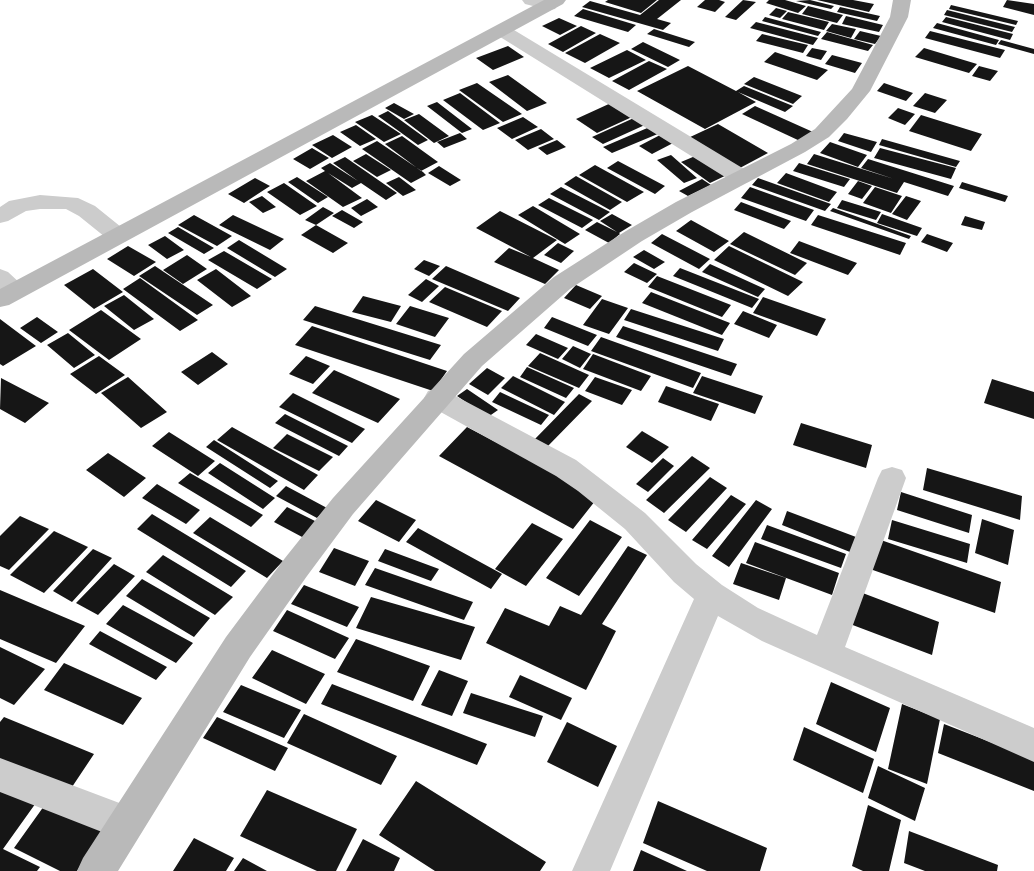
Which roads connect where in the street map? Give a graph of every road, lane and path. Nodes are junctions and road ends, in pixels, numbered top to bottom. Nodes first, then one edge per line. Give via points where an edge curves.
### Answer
1 (902, 0) edge
2 (546, 2) edge
3 (503, 31) junction
4 (741, 177) junction
5 (6, 207) edge
6 (118, 236) junction
7 (5, 289) edge
8 (438, 398) junction
9 (892, 478) dead end
10 (711, 595) junction
11 (826, 654) junction
12 (1034, 745) edge
13 (0, 775) edge
14 (125, 824) junction
15 (96, 871) edge
16 (591, 871) edge

1 - 4 street via 899,17 887,43 860,91 840,116 822,133 798,148
2 - 3 street
3 - 4 street
3 - 6 street
4 - 8 street via 634,236 562,283 473,360
5 - 6 street via 40,202 70,203 87,211
6 - 7 street
8 - 10 street via 588,483 635,521
8 - 14 street via 343,506 296,566 238,647
9 - 11 street
10 - 11 street via 773,632
10 - 16 street
11 - 12 street
13 - 14 street
14 - 15 street

